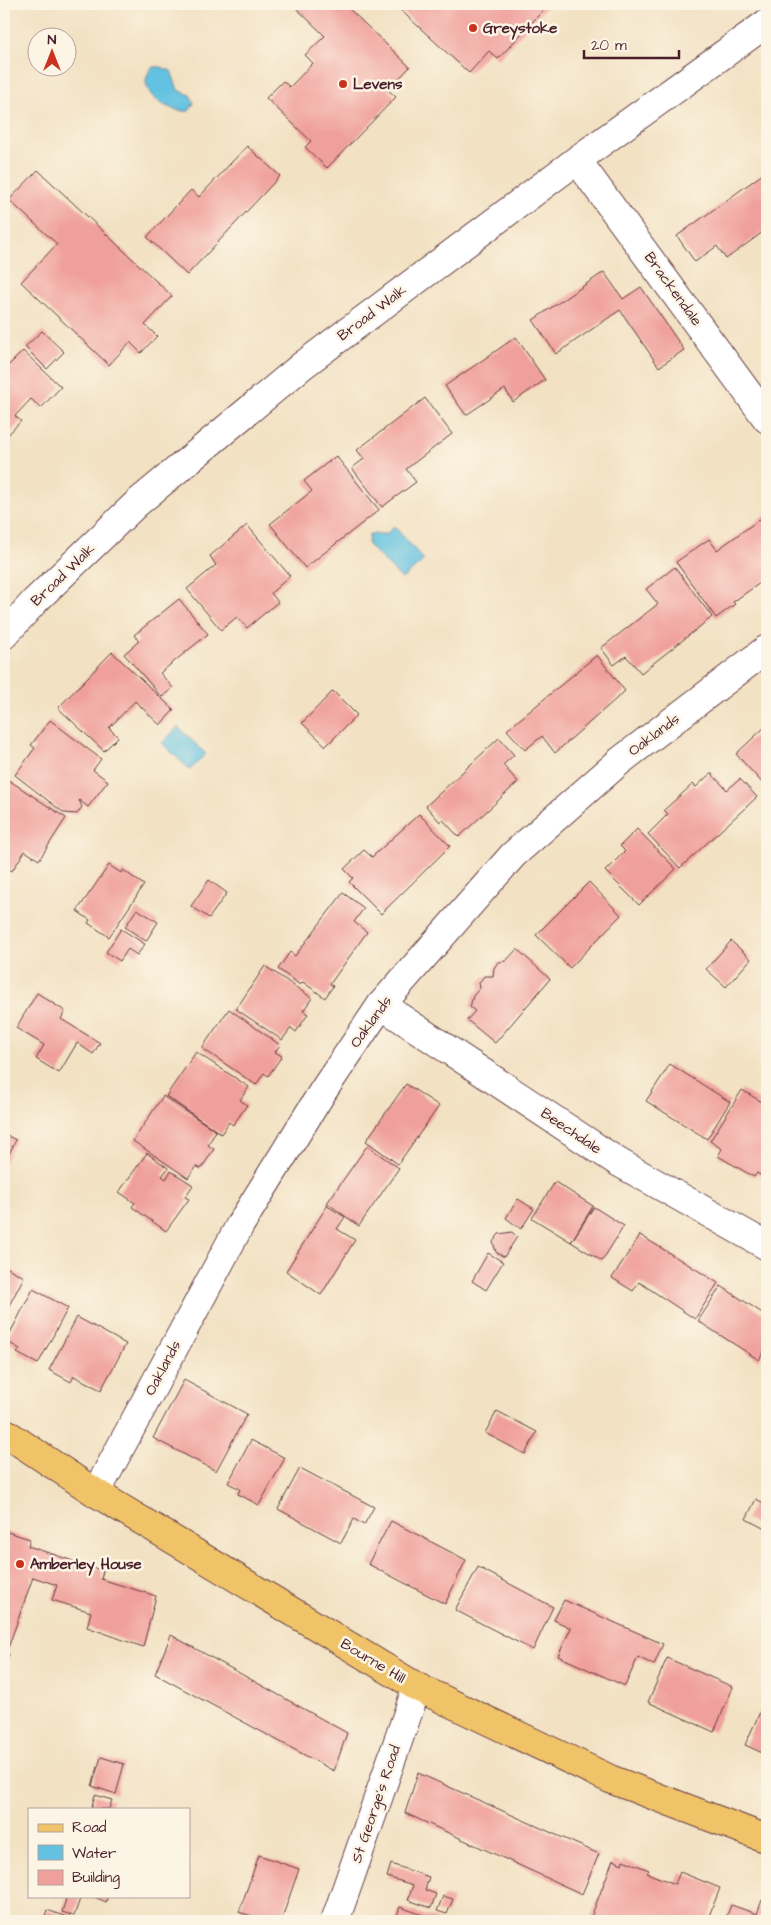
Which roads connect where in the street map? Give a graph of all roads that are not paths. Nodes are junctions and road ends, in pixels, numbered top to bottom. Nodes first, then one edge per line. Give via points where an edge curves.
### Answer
1 (767, 23) edge
2 (577, 160) junction
3 (767, 419) edge
4 (4, 636) edge
5 (767, 649) edge
6 (381, 1005) junction
7 (767, 1246) edge
8 (4, 1432) edge
9 (96, 1493) junction
10 (416, 1687) junction
11 (767, 1839) edge
12 (334, 1921) edge

1 - 2 street, Broad Walk
2 - 3 street, Brackendale
2 - 4 street, Broad Walk via 280,384 136,504
5 - 6 street, Oaklands via 620,761 513,856
6 - 7 street, Beechdale via 618,1162
6 - 9 street, Oaklands via 240,1225
8 - 9 main road, Bourne Hill
9 - 10 main road, Bourne Hill
10 - 11 main road, Bourne Hill via 610,1779
10 - 12 street, St George's Road

